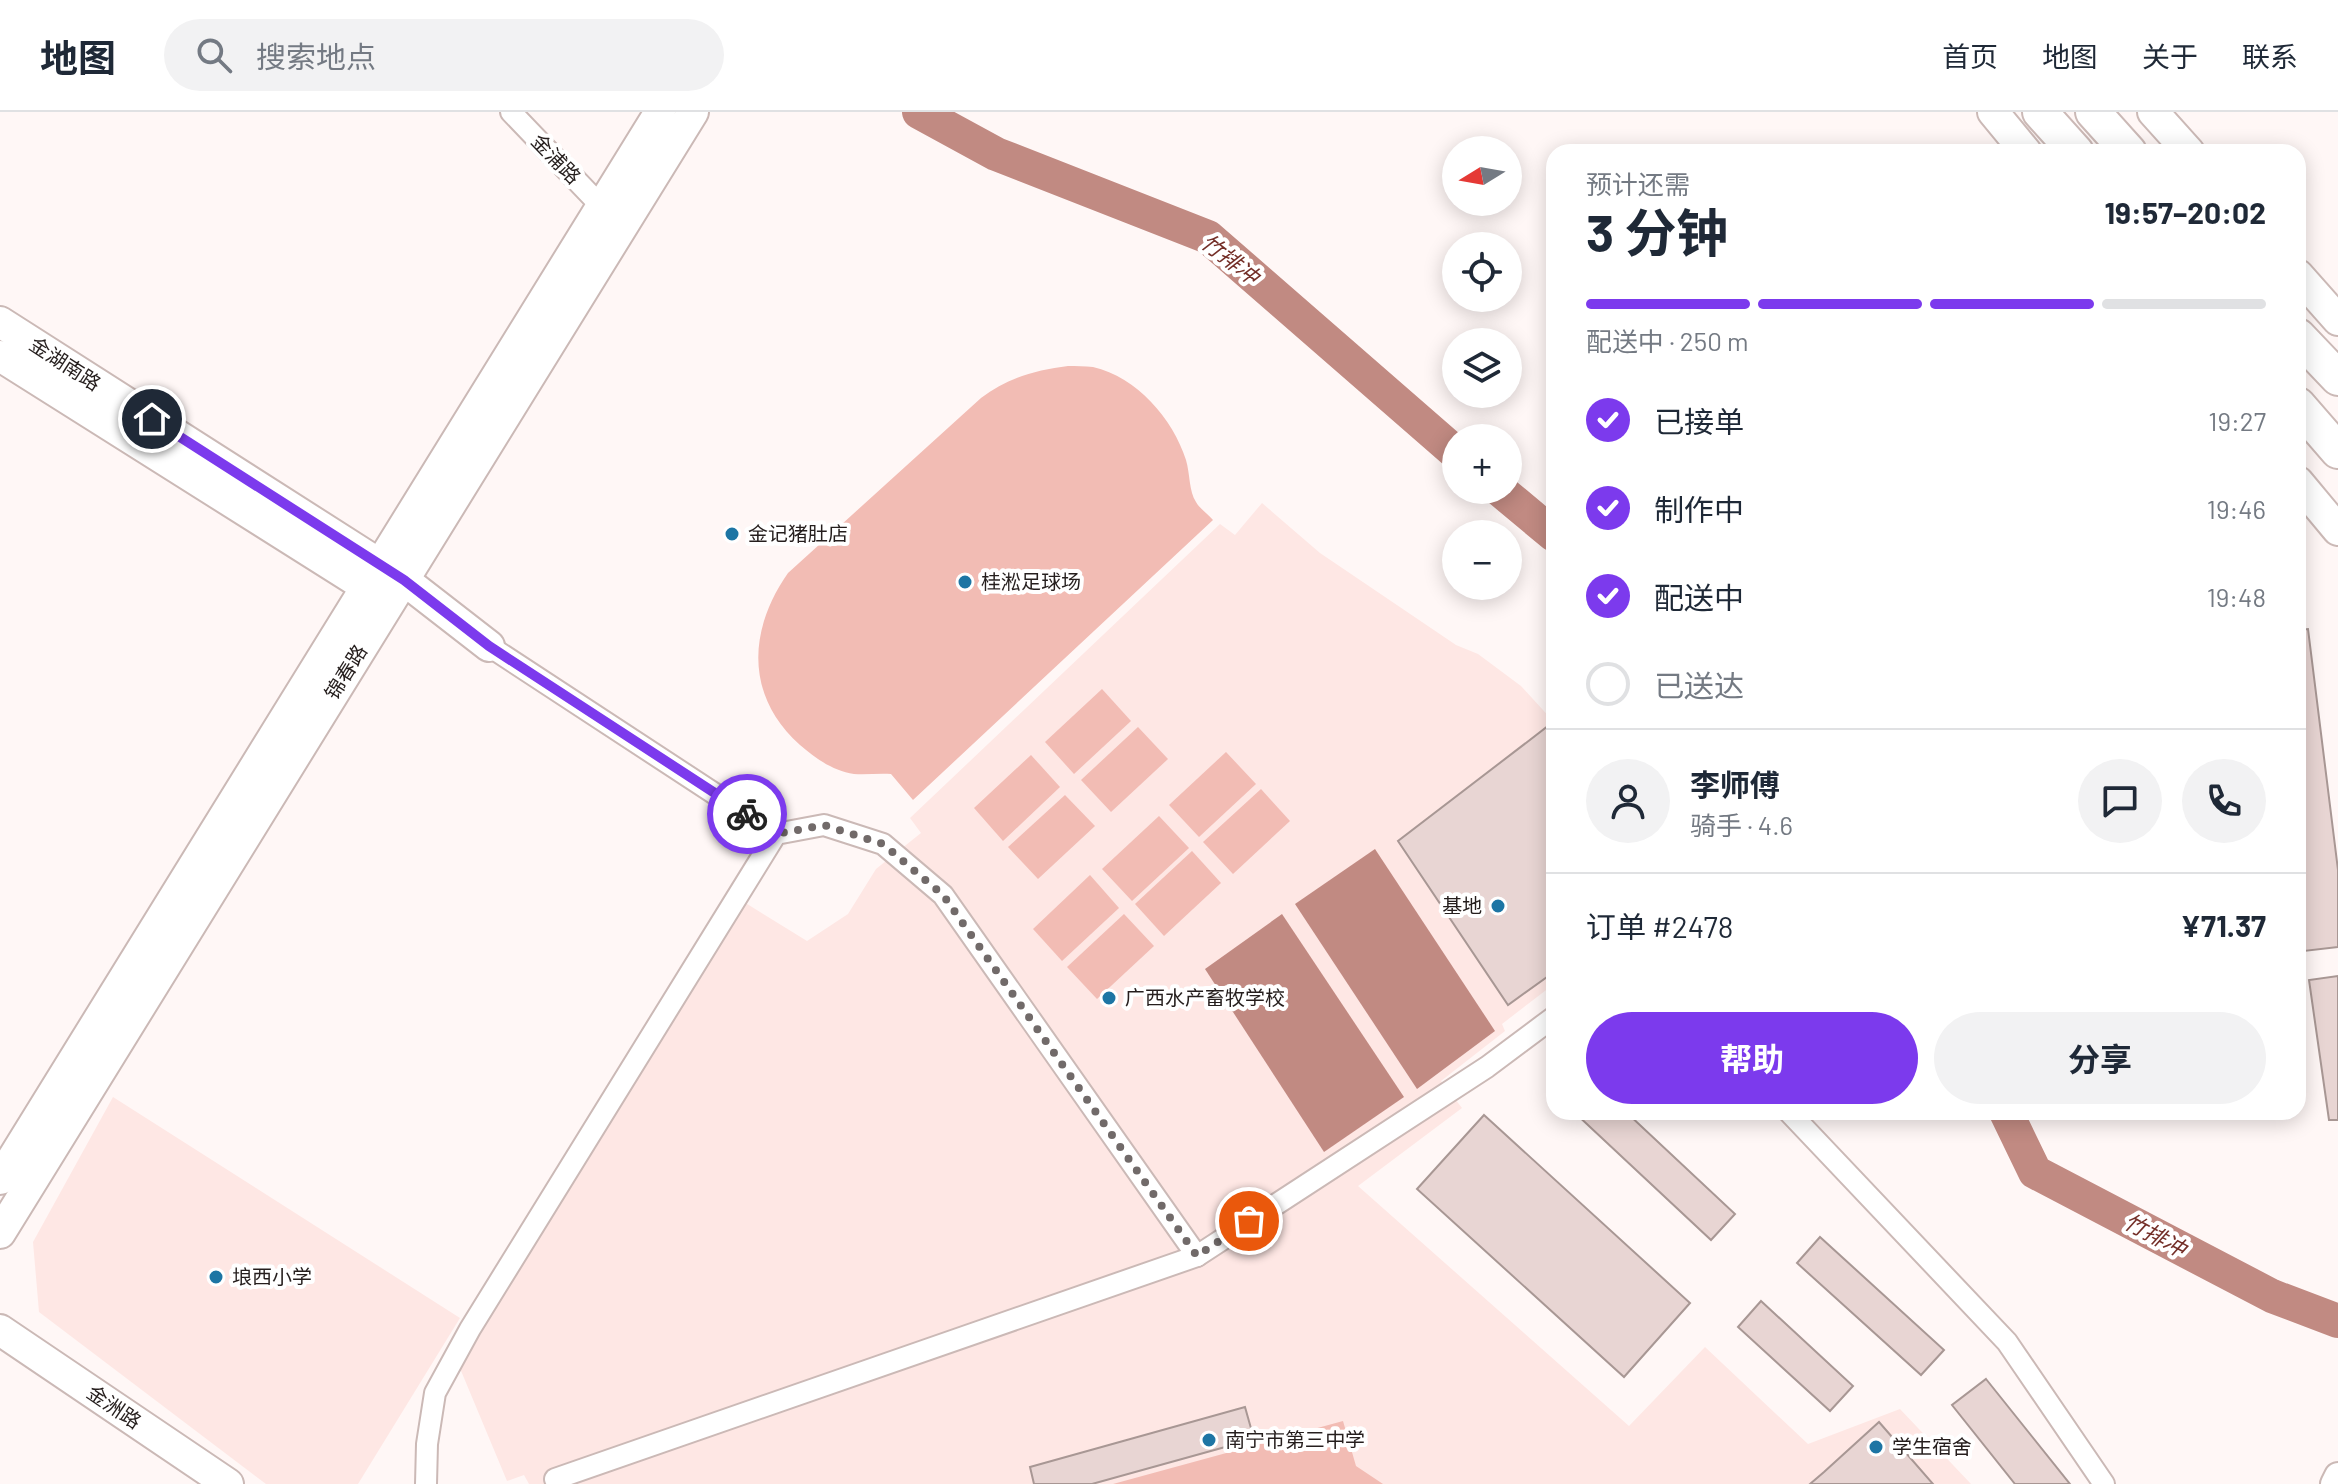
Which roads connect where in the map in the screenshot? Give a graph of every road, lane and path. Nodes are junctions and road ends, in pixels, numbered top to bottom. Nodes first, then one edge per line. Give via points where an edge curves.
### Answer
1 (511, 112) edge
2 (693, 112) edge
3 (1993, 112) edge
4 (2040, 112) edge
5 (2093, 112) edge
6 (2153, 112) edge
7 (657, 134) edge
8 (2019, 144) edge
9 (2069, 144) edge
10 (2122, 144) edge
11 (2182, 144) edge
12 (601, 206) junction
13 (2306, 284) edge
14 (2338, 320) edge
15 (0, 322) edge
16 (2306, 330) edge
17 (2306, 344) edge
18 (2338, 352) edge
19 (0, 356) edge
20 (2338, 378) edge
21 (2306, 414) edge
22 (2338, 451) edge
23 (2306, 492) edge
24 (2338, 530) edge
25 (385, 583) junction
26 (489, 646) joint
27 (776, 834) junction
28 (1546, 1023) edge
29 (1797, 1120) edge
30 (0, 1179) edge
31 (0, 1233) edge
32 (1197, 1256) junction
33 (0, 1330) edge
34 (2338, 1476) edge
35 (555, 1479) dead end
36 (228, 1484) edge
37 (426, 1484) edge
38 (2104, 1484) edge
39 (2334, 1484) edge

1 - 12 street, 金浦路
2 - 7 main road, 锦春路
3 - 8 main road
4 - 9 highway
5 - 10 highway
6 - 11 main road
7 - 12 main road, 锦春路
7 - 25 main road, 锦春路
12 - 25 main road, 锦春路
13 - 14 main road
15 - 25 main road, 金湖南路
16 - 18 highway
17 - 20 highway
19 - 25 main road, 金湖南路
21 - 22 highway
23 - 24 main road
25 - 26 main road, 金湖南路
25 - 30 main road, 锦春路
25 - 31 main road, 锦春路
26 - 27 street, 金湖南路
27 - 32 street via 824,825 883,844 943,895
27 - 37 street via 435,1393
28 - 32 street
29 - 38 street via 2007,1342
32 - 35 street
33 - 36 main road, 金洲路
34 - 39 street

